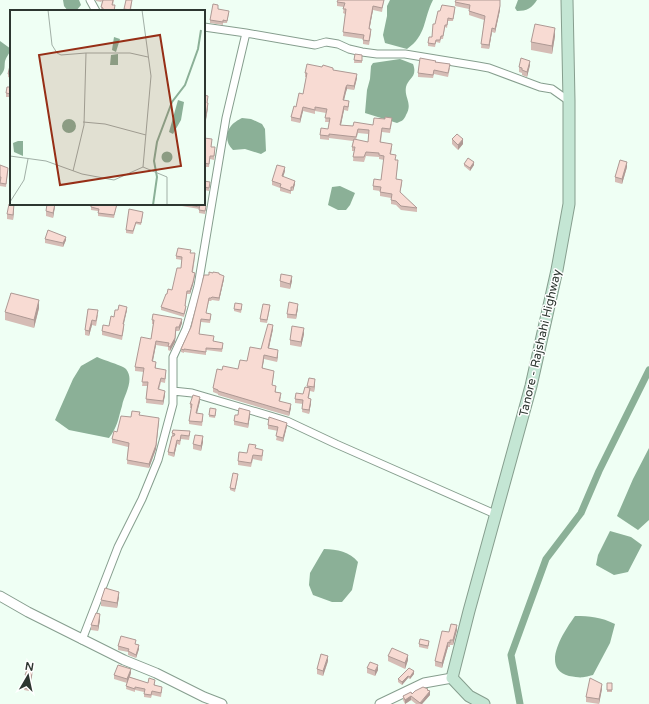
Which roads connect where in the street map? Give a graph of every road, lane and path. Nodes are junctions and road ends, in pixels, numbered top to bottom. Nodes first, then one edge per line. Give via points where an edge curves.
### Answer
1 (90, 0) edge
2 (567, 0) edge
3 (95, 10) edge
4 (205, 27) edge
5 (246, 33) junction
6 (569, 101) junction
7 (174, 392) junction
8 (495, 514) junction
9 (0, 596) edge
10 (82, 640) junction
11 (452, 678) junction
12 (222, 704) edge
13 (380, 704) edge
14 (484, 704) edge

1 - 3 street
2 - 6 main road, Tanore - Rajshahi Highway
4 - 5 street
5 - 6 street via 315,45 326,42 362,52 405,54 490,68 540,88 552,89
5 - 7 street via 226,118 198,286 186,329 173,357
6 - 8 main road, Tanore - Rajshahi Highway via 568,204 557,270 531,386
7 - 8 street via 192,393 287,421
7 - 10 street via 174,404 158,460 118,547
8 - 11 main road, Tanore - Rajshahi Highway
9 - 10 street
10 - 12 street
11 - 13 street via 424,683
11 - 14 main road via 469,696

